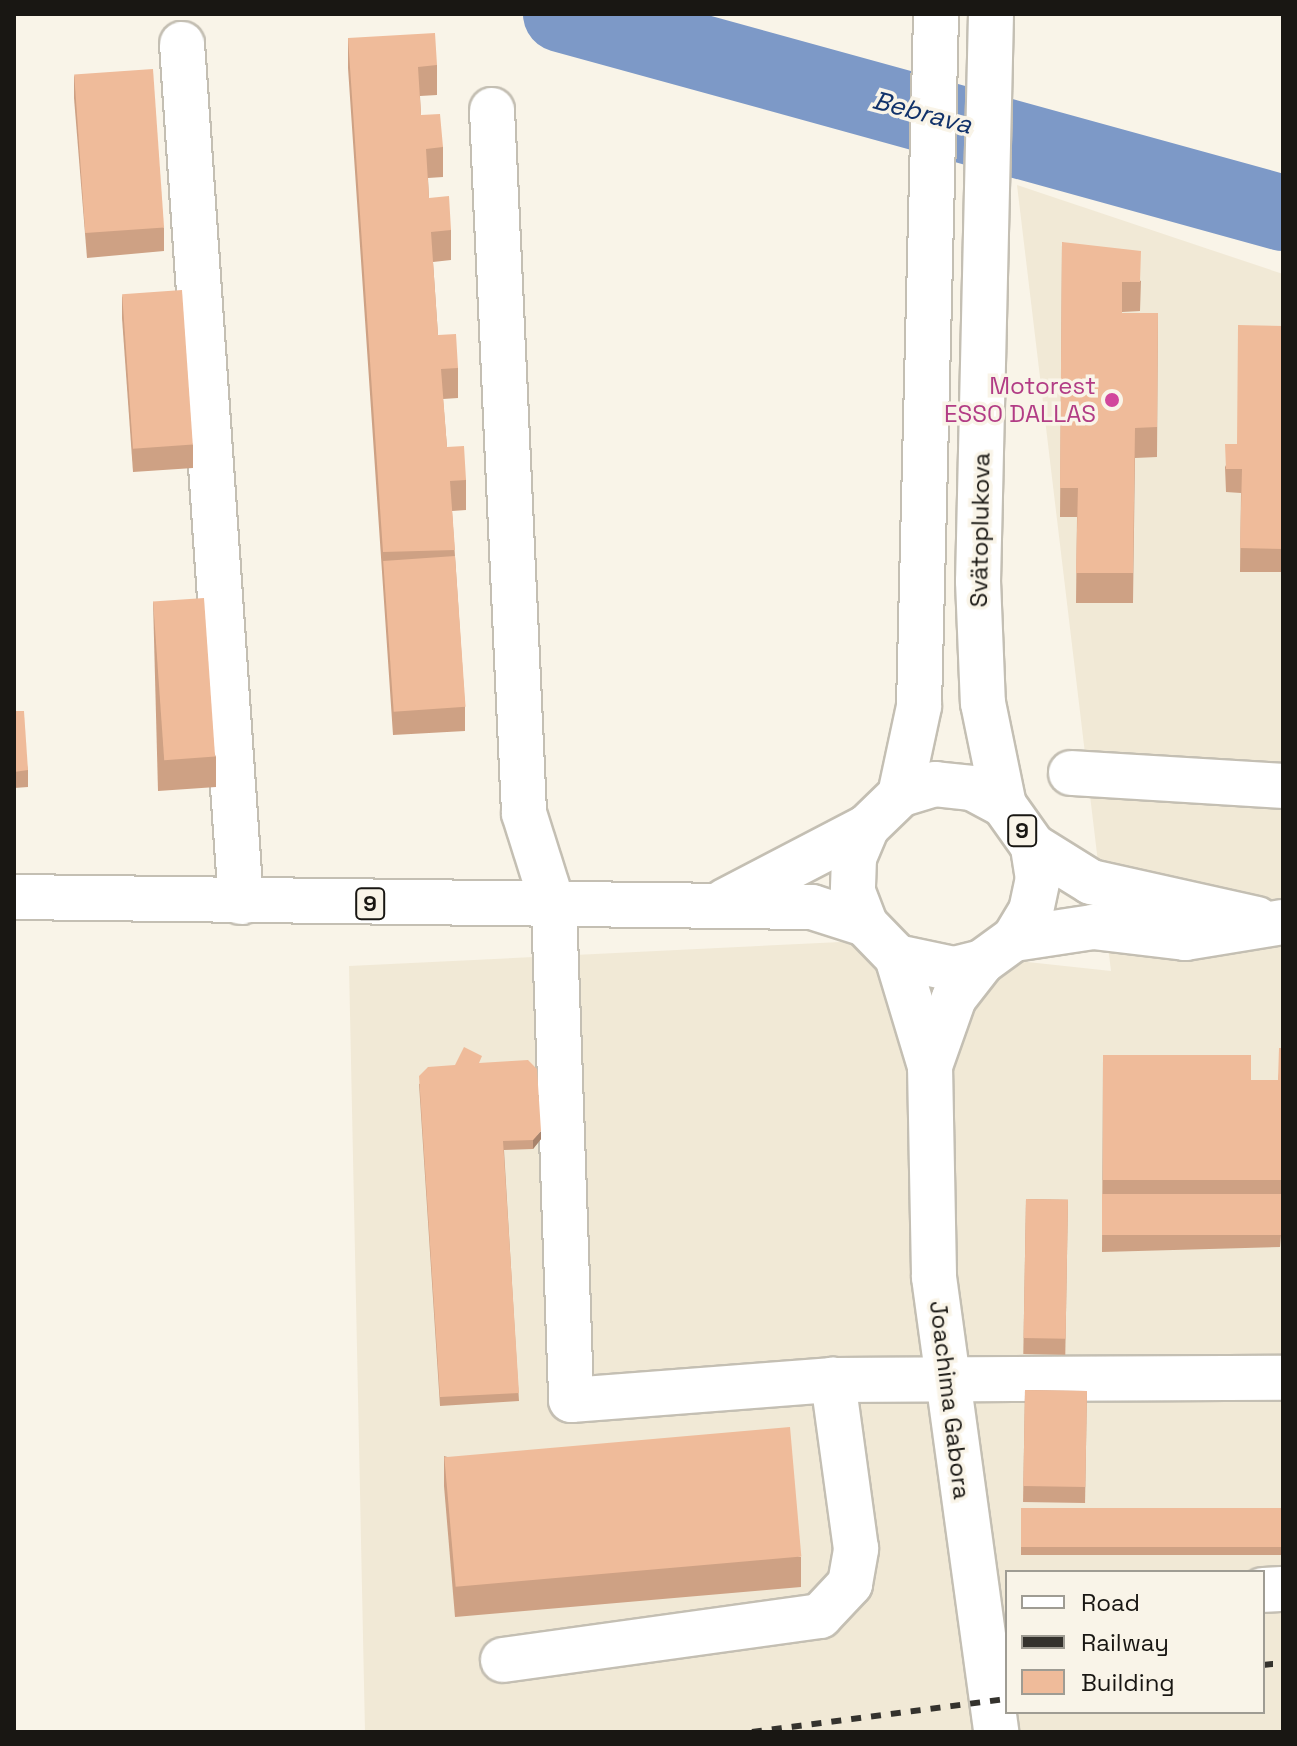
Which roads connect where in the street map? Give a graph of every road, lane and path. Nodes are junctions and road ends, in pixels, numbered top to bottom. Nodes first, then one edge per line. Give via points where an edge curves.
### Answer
1 (936, 14) edge
2 (991, 15) edge
3 (182, 44) dead end
4 (492, 110) dead end
5 (1071, 773) dead end
6 (1283, 786) edge
7 (900, 795) junction
8 (1004, 805) junction
9 (867, 827) junction
10 (1033, 846) junction
11 (14, 897) edge
12 (725, 901) junction
13 (241, 902) junction
14 (554, 908) junction
15 (1277, 922) edge
16 (865, 924) junction
17 (998, 950) junction
18 (897, 957) junction
19 (930, 1066) junction
20 (1283, 1378) edge
21 (947, 1379) junction
22 (833, 1380) junction
23 (990, 1588) edge
24 (503, 1660) dead end
25 (996, 1732) edge

1 - 7 street via 919,706
2 - 8 street, Svätoplukova via 978,581 983,703
3 - 13 street
4 - 14 street via 524,813
5 - 6 street
7 - 8 street, 9 via 947,785 972,788
7 - 9 street, 9
8 - 10 street, 9
9 - 12 street, 9
9 - 16 street, 9 via 853,881
10 - 15 street, 9 via 1091,882
10 - 17 street, 9 via 1038,879 1031,911
11 - 13 street, 9
12 - 14 street, 9
12 - 16 street, 9 via 812,907
13 - 14 street, 9
14 - 22 street via 571,1400
15 - 17 street, 9 via 1185,938 1093,927
16 - 18 street, 9
17 - 18 street, 9 via 954,969
17 - 19 street, Joachima Gabora via 954,998
18 - 19 street, Joachima Gabora
19 - 21 street, Joachima Gabora via 934,1277
20 - 21 street
21 - 22 street
21 - 23 street, Joachima Gabora
22 - 24 street via 856,1549 850,1584 820,1616
23 - 25 street, Joachima Gabora

